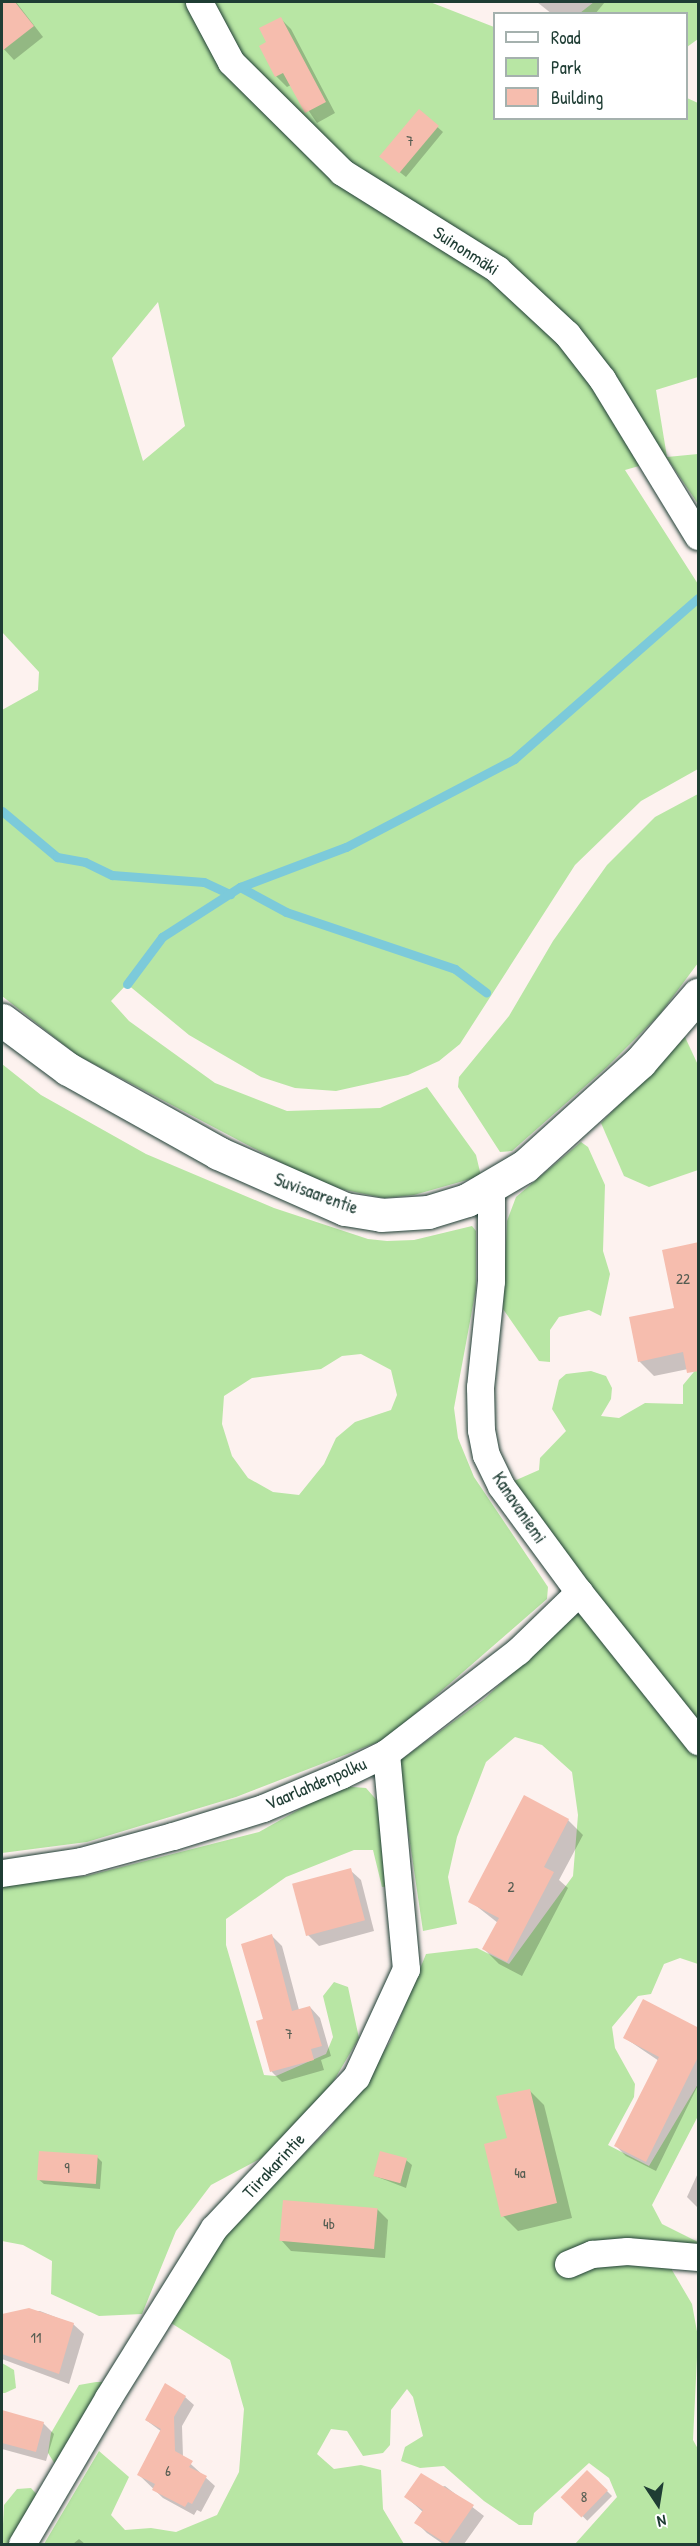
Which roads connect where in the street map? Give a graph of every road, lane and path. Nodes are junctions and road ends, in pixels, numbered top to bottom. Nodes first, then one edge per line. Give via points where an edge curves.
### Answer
1 (198, 2) edge
2 (699, 536) edge
3 (699, 995) edge
4 (2, 1020) edge
5 (491, 1189) junction
6 (579, 1592) junction
7 (699, 1742) edge
8 (386, 1753) junction
9 (2, 1873) edge
10 (699, 2257) edge
11 (568, 2264) dead end
12 (22, 2544) edge

1 - 2 street, Suinonmäki via 231,62 342,172 497,269 567,334 602,379
3 - 5 street, Suvisaarentie via 632,1070 525,1166
4 - 5 street, Suvisaarentie via 68,1069 142,1112 238,1162 345,1209 381,1215 428,1212
5 - 6 street, Kanavaniemi via 491,1281 480,1387 486,1455 501,1486
6 - 7 street, Kanavaniemi
6 - 8 street, Vaarlahdenpolku via 518,1651
8 - 9 street, Vaarlahdenpolku via 263,1808 81,1862
8 - 12 street, Tiirakarintie via 405,1969 356,2077 214,2229
10 - 11 street via 627,2251 592,2254

